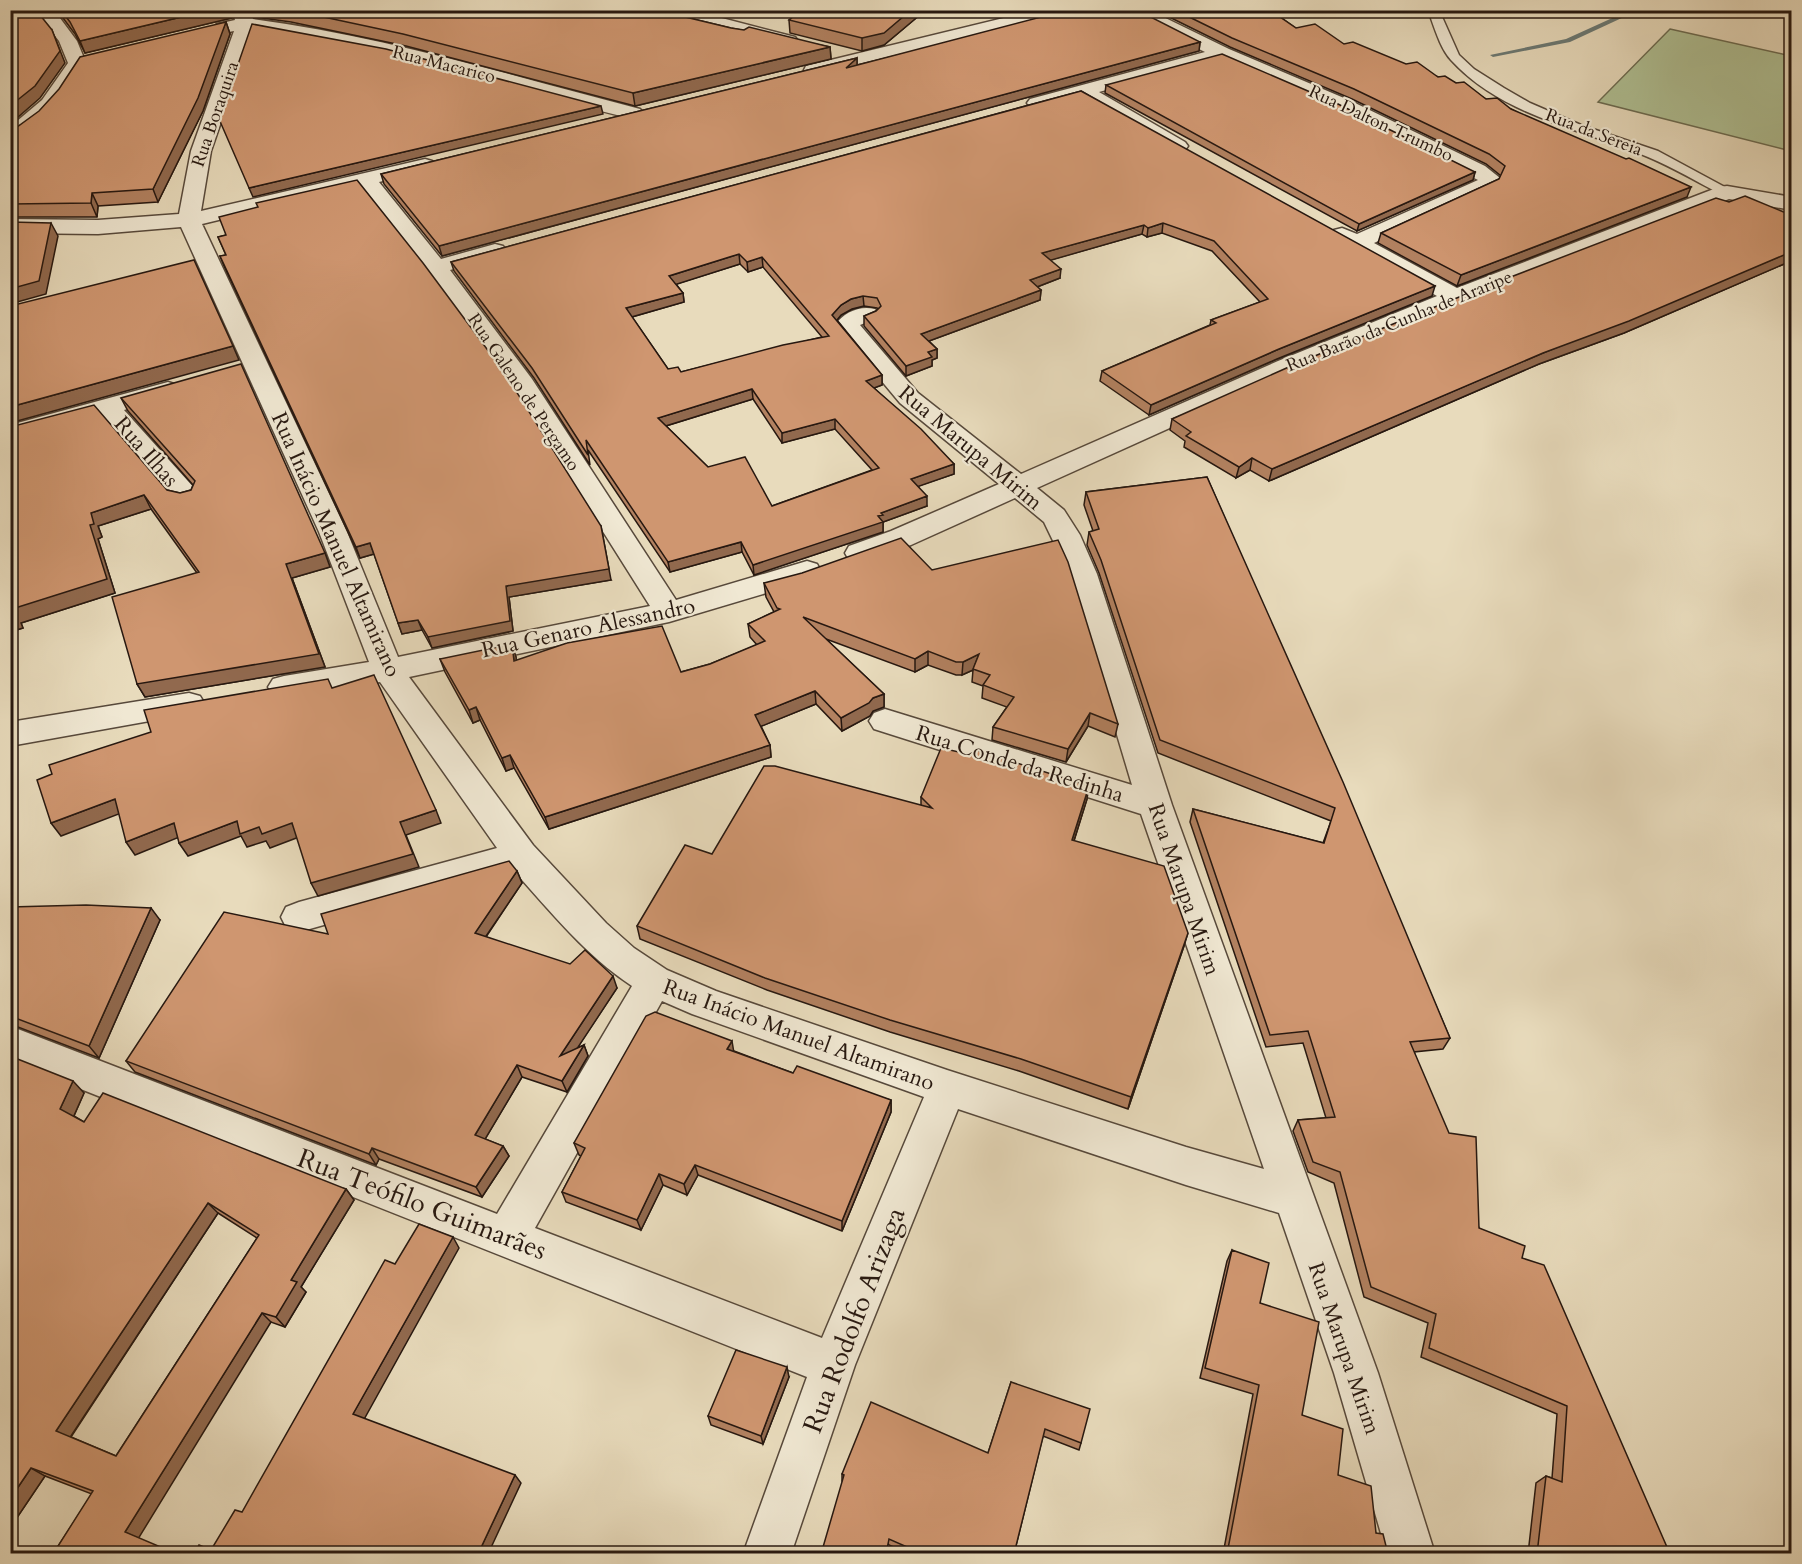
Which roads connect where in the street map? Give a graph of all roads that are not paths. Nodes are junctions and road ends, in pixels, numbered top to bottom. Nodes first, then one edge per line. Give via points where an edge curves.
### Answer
1 (44, 10) edge
2 (668, 10) edge
3 (1061, 10) edge
4 (1134, 10) edge
5 (1433, 10) edge
6 (320, 15) edge
7 (243, 16) edge
8 (291, 30) junction
9 (201, 33) edge
10 (804, 44) edge
11 (827, 50) edge
12 (1222, 52) junction
13 (99, 58) edge
14 (861, 58) junction
15 (77, 63) junction
16 (793, 75) edge
17 (1083, 91) junction
18 (656, 108) edge
19 (1014, 110) edge
20 (633, 113) junction
21 (598, 122) edge
22 (10, 136) edge
23 (1196, 156) edge
24 (447, 159) edge
25 (366, 180) junction
26 (1727, 192) junction
27 (1791, 204) edge
28 (189, 220) junction
29 (10, 226) edge
30 (1326, 227) edge
31 (1356, 243) junction
32 (517, 245) edge
33 (436, 267) junction
34 (1456, 297) junction
35 (867, 315) edge
36 (188, 384) edge
37 (108, 407) junction
38 (10, 433) edge
39 (1075, 461) joint
40 (1018, 486) junction
41 (186, 496) edge
42 (669, 612) junction
43 (388, 670) junction
44 (258, 692) edge
45 (211, 700) edge
46 (885, 721) dead end
47 (10, 734) edge
48 (1155, 805) junction
49 (520, 855) junction
50 (299, 917) dead end
51 (654, 981) junction
52 (10, 1043) edge
53 (947, 1088) junction
54 (1292, 1197) junction
55 (507, 1237) junction
56 (833, 1365) junction
57 (767, 1554) edge
58 (1411, 1554) edge

1 - 15 street via 66,35
2 - 10 street
3 - 14 street
4 - 12 street, Rua Dalton Trumbo
5 - 26 lane, Rua da Sereia via 1454,56 1470,72 1500,91 1576,128 1653,154
6 - 8 street
7 - 8 street, Rua Macarico
7 - 9 street, Rua Macarico
7 - 28 street, Rua Boraquira via 197,165
8 - 20 street, Rua Macarico via 406,54
11 - 14 street
12 - 17 street
12 - 31 street, Rua Dalton Trumbo via 1344,105 1489,178 1488,183
13 - 15 street
14 - 16 street
15 - 22 street via 53,101
17 - 19 street
17 - 23 street
18 - 20 street
20 - 21 street
24 - 25 street
25 - 28 street
25 - 33 street, Rua Galeno de Pergamo
26 - 27 street, Rua da Sereia
26 - 34 street, Rua Barão da Cunha de Araripe
28 - 29 street via 98,227
28 - 43 street, Rua Inácio Manuel Altamirano via 196,264 333,532
30 - 31 street
31 - 34 street
32 - 33 street
33 - 42 street, Rua Galeno de Pergamo via 519,379
34 - 39 street, Rua Barão da Cunha de Araripe via 1287,366
35 - 40 street, Rua Marupa Mirim via 847,325 879,365 928,416
36 - 37 street
37 - 38 street
37 - 41 street, Rua Ilhas
39 - 40 street, Rua Genaro Alessandro
40 - 42 street, Rua Genaro Alessandro via 901,538 792,577
40 - 48 street, Rua Marupa Mirim via 1054,516 1083,574
42 - 43 street, Rua Genaro Alessandro
43 - 44 street, Rua Genaro Alessandro
43 - 49 street, Rua Inácio Manuel Altamirano
45 - 47 street
46 - 48 street, Rua Conde da Redinha
48 - 54 street, Rua Marupa Mirim
49 - 50 street
49 - 51 street, Rua Inácio Manuel Altamirano via 593,934
51 - 53 street, Rua Inácio Manuel Altamirano via 705,1003
51 - 55 street
52 - 55 street, Rua Teófilo Guimarães
53 - 54 street, Rua Inácio Manuel Altamirano
53 - 56 street, Rua Rodolfo Arizaga
54 - 58 street, Rua Marupa Mirim via 1356,1373
55 - 56 street, Rua Teófilo Guimarães
56 - 57 street, Rua Rodolfo Arizaga

